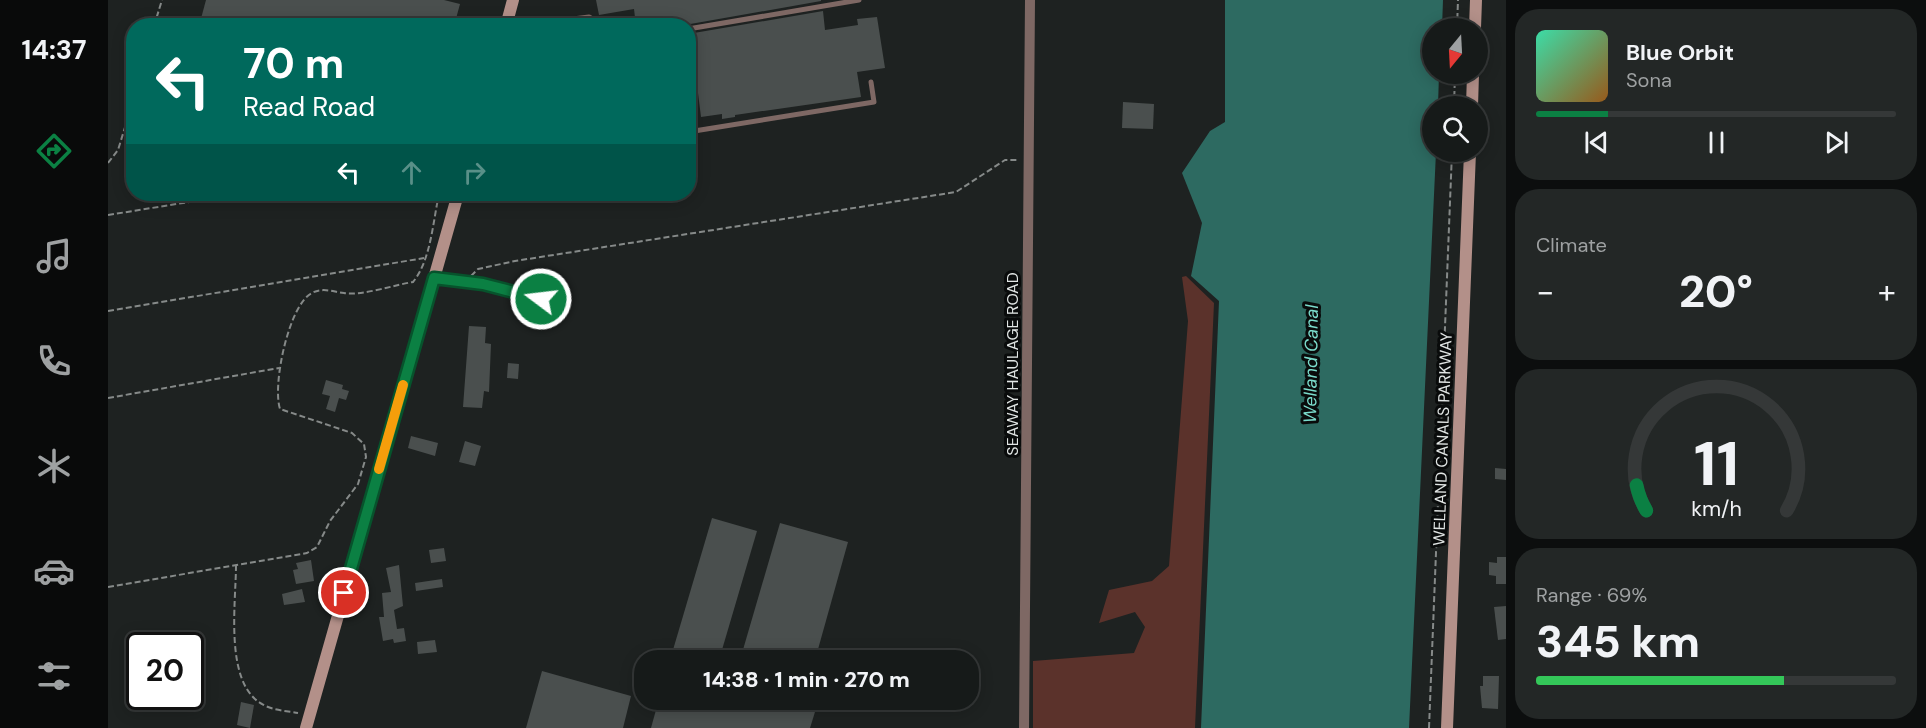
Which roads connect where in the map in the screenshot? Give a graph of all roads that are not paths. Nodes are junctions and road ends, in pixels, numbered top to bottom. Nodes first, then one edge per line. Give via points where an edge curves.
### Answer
1 (513, 0) edge
2 (859, 0) edge
3 (1030, 0) edge
4 (1476, 0) edge
5 (508, 18) edge
6 (1475, 18) edge
7 (696, 28) edge
8 (871, 81) dead end
9 (696, 131) edge
10 (1470, 162) edge
11 (456, 201) edge
12 (434, 278) junction
13 (541, 299) dead end
14 (308, 722) edge
15 (1024, 728) edge
16 (1447, 728) edge

1 - 5 main road
2 - 7 lane
3 - 15 street, SEAWAY HAULAGE ROAD
4 - 6 main road
8 - 9 lane via 874,102
10 - 16 main road, WELLAND CANALS PARKWAY
11 - 12 main road
12 - 13 lane
12 - 14 main road

